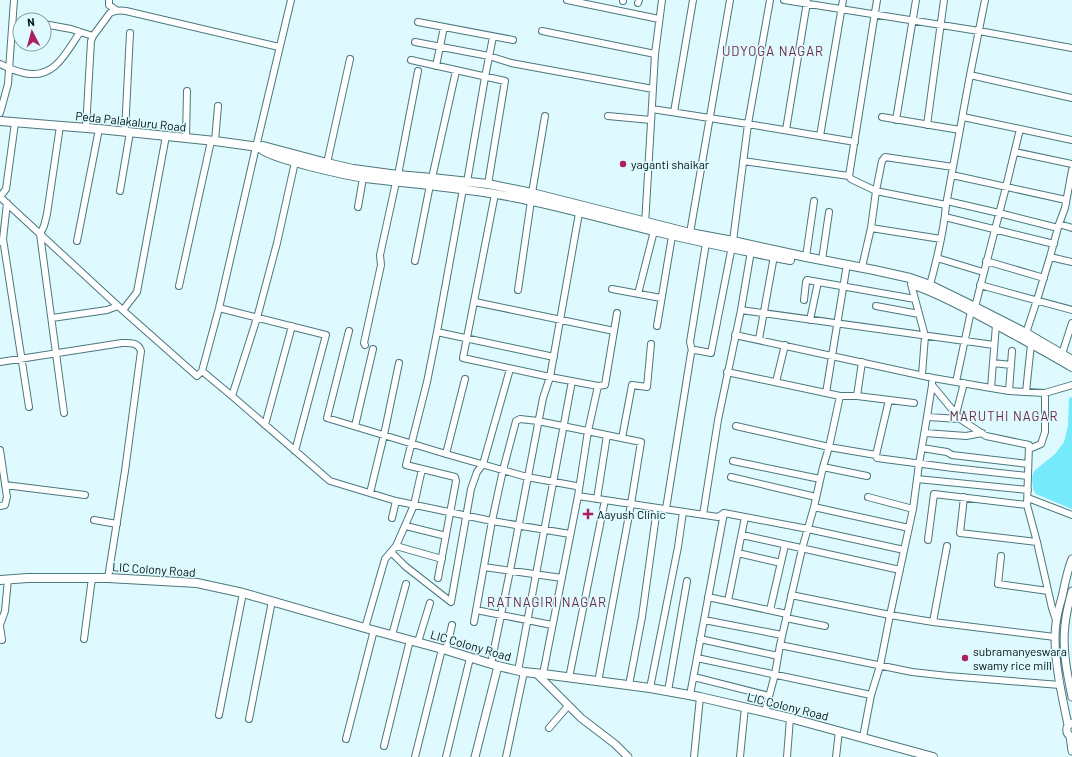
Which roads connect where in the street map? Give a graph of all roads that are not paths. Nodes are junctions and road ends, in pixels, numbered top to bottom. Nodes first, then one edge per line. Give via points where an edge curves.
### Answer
1 (14, 0) edge
2 (109, 0) edge
3 (291, 0) edge
4 (567, 0) edge
5 (662, 0) edge
6 (693, 0) edge
7 (730, 0) edge
8 (770, 0) edge
9 (784, 0) edge
10 (843, 0) edge
11 (877, 0) edge
12 (916, 0) edge
13 (944, 0) edge
14 (985, 0) edge
15 (807, 2) edge
16 (116, 10) junction
17 (842, 10) junction
18 (13, 12) edge
19 (875, 15) junction
20 (659, 19) junction
21 (912, 20) junction
22 (418, 22) dead end
23 (52, 25) edge
24 (941, 25) junction
25 (444, 27) junction
26 (979, 30) junction
27 (542, 31) dead end
28 (12, 32) edge
29 (80, 32) junction
30 (130, 33) dead end
31 (92, 36) junction
32 (493, 36) junction
33 (513, 40) dead end
34 (415, 42) dead end
35 (280, 47) junction
36 (440, 47) junction
37 (1072, 48) edge
38 (655, 54) junction
39 (489, 56) junction
40 (350, 59) dead end
41 (411, 60) dead end
42 (0, 64) edge
43 (436, 66) junction
44 (9, 69) junction
45 (418, 71) dead end
46 (456, 71) junction
47 (970, 75) junction
48 (485, 78) junction
49 (653, 89) junction
50 (187, 91) dead end
51 (1072, 98) edge
52 (218, 106) dead end
53 (652, 109) junction
54 (674, 112) junction
55 (0, 114) edge
56 (545, 116) dead end
57 (608, 116) dead end
58 (882, 117) dead end
59 (963, 117) junction
60 (711, 118) junction
61 (651, 120) junction
62 (896, 120) junction
63 (0, 121) edge
64 (16, 123) junction
65 (748, 124) junction
66 (927, 125) junction
67 (60, 126) junction
68 (86, 128) junction
69 (99, 129) junction
70 (1020, 129) junction
71 (786, 130) junction
72 (960, 130) junction
73 (127, 132) junction
74 (166, 136) junction
75 (820, 136) junction
76 (186, 138) junction
77 (1072, 140) edge
78 (213, 141) junction
79 (855, 142) junction
80 (258, 147) junction
81 (1015, 152) junction
82 (743, 161) junction
83 (296, 162) junction
84 (327, 163) junction
85 (1072, 164) edge
86 (953, 167) junction
87 (1072, 170) edge
88 (952, 175) junction
89 (849, 176) junction
90 (363, 178) junction
91 (397, 178) junction
92 (431, 181) junction
93 (488, 184) junction
94 (465, 185) junction
95 (1006, 187) junction
96 (120, 191) dead end
97 (876, 191) junction
98 (495, 194) junction
99 (0, 197) edge
100 (532, 197) junction
101 (1066, 200) junction
102 (814, 201) dead end
103 (7, 203) junction
104 (947, 203) junction
105 (358, 207) dead end
106 (0, 208) edge
107 (1065, 208) junction
108 (1072, 209) edge
109 (579, 212) junction
110 (829, 212) dead end
111 (999, 213) junction
112 (6, 214) junction
113 (946, 217) junction
114 (645, 225) junction
115 (1058, 226) junction
116 (871, 228) junction
117 (1072, 228) edge
118 (995, 229) junction
119 (654, 231) junction
120 (690, 233) junction
121 (40, 234) junction
122 (672, 236) junction
123 (941, 239) junction
124 (1, 241) edge
125 (77, 241) dead end
126 (706, 243) junction
127 (732, 244) junction
128 (1054, 244) junction
129 (752, 251) junction
130 (774, 256) junction
131 (806, 257) junction
132 (1050, 257) junction
133 (937, 258) junction
134 (822, 260) junction
135 (986, 260) junction
136 (415, 261) dead end
137 (1072, 262) edge
138 (862, 267) junction
139 (846, 270) junction
140 (983, 272) junction
141 (1044, 278) junction
142 (818, 282) junction
143 (912, 282) junction
144 (930, 285) junction
145 (980, 285) junction
146 (179, 286) dead end
147 (844, 286) junction
148 (612, 289) dead end
149 (518, 290) dead end
150 (638, 294) junction
151 (661, 298) junction
152 (915, 299) junction
153 (804, 300) dead end
154 (1037, 300) junction
155 (475, 302) junction
156 (876, 306) dead end
157 (120, 308) junction
158 (219, 308) junction
159 (973, 309) junction
160 (741, 310) junction
161 (1072, 310) edge
162 (617, 313) dead end
163 (764, 313) junction
164 (919, 314) junction
165 (52, 318) junction
166 (257, 318) junction
167 (560, 320) junction
168 (810, 320) junction
169 (1072, 322) edge
170 (838, 324) junction
171 (996, 325) junction
172 (292, 326) junction
173 (656, 326) dead end
174 (614, 330) junction
175 (349, 331) dead end
176 (437, 332) junction
177 (1026, 333) junction
178 (735, 335) junction
179 (925, 336) junction
180 (467, 338) junction
181 (759, 340) junction
182 (965, 341) junction
183 (651, 344) dead end
184 (1031, 344) junction
185 (365, 345) dead end
186 (786, 345) junction
187 (994, 345) junction
188 (373, 349) dead end
189 (1012, 351) dead end
190 (692, 352) junction
191 (56, 353) junction
192 (1062, 354) junction
193 (832, 356) junction
194 (554, 357) junction
195 (22, 359) junction
196 (1072, 360) edge
197 (0, 362) edge
198 (862, 362) junction
199 (993, 362) junction
200 (399, 363) dead end
201 (1011, 365) junction
202 (1072, 367) edge
203 (510, 369) junction
204 (202, 371) junction
205 (728, 372) junction
206 (922, 375) junction
207 (550, 377) junction
208 (933, 378) junction
209 (465, 379) dead end
210 (572, 382) junction
211 (776, 382) junction
212 (956, 382) junction
213 (964, 383) junction
214 (932, 385) junction
215 (1072, 385) edge
216 (598, 386) junction
217 (990, 388) junction
218 (1010, 391) junction
219 (1026, 392) junction
220 (826, 393) junction
221 (1045, 393) junction
222 (232, 396) junction
223 (840, 396) junction
224 (856, 396) junction
225 (888, 400) junction
226 (914, 403) dead end
227 (30, 407) dead end
228 (64, 413) dead end
229 (928, 417) junction
230 (958, 417) junction
231 (538, 421) junction
232 (265, 425) junction
233 (355, 426) junction
234 (563, 426) junction
235 (736, 426) dead end
236 (588, 431) junction
237 (925, 433) junction
238 (982, 433) junction
239 (384, 435) junction
240 (607, 435) junction
241 (622, 438) junction
242 (412, 444) junction
243 (829, 447) junction
244 (922, 448) junction
245 (1029, 449) junction
246 (0, 450) edge
247 (295, 451) junction
248 (446, 454) junction
249 (876, 455) junction
250 (733, 461) dead end
251 (483, 464) junction
252 (919, 464) junction
253 (1028, 464) junction
254 (823, 467) junction
255 (422, 469) junction
256 (503, 470) junction
257 (867, 476) dead end
258 (1028, 476) junction
259 (527, 477) junction
260 (731, 477) dead end
261 (820, 479) junction
262 (917, 480) junction
263 (553, 482) junction
264 (5, 485) junction
265 (579, 488) junction
266 (1028, 490) junction
267 (370, 493) junction
268 (85, 495) dead end
269 (578, 496) junction
270 (816, 497) junction
271 (868, 497) dead end
272 (964, 497) junction
273 (597, 499) junction
274 (605, 500) junction
275 (396, 501) junction
276 (1027, 501) junction
277 (631, 504) junction
278 (414, 505) junction
279 (0, 506) edge
280 (814, 507) junction
281 (657, 508) junction
282 (666, 509) junction
283 (913, 509) junction
284 (683, 512) junction
285 (450, 513) junction
286 (724, 513) junction
287 (703, 515) junction
288 (1072, 515) edge
289 (466, 516) junction
290 (745, 517) junction
291 (392, 518) dead end
292 (94, 520) dead end
293 (492, 522) junction
294 (117, 524) junction
295 (406, 526) junction
296 (519, 526) junction
297 (909, 528) junction
298 (808, 529) junction
299 (544, 530) junction
300 (570, 534) junction
301 (742, 535) junction
302 (446, 536) junction
303 (928, 540) dead end
304 (1037, 542) junction
305 (785, 545) junction
306 (396, 546) junction
307 (947, 546) dead end
308 (802, 549) junction
309 (904, 550) junction
310 (391, 552) junction
311 (738, 553) junction
312 (1000, 556) dead end
313 (442, 559) junction
314 (1072, 559) edge
315 (781, 563) junction
316 (484, 567) junction
317 (900, 570) junction
318 (510, 571) junction
319 (536, 574) junction
320 (92, 578) junction
321 (108, 578) junction
322 (438, 578) dead end
323 (562, 578) junction
324 (4, 580) edge
325 (687, 581) dead end
326 (406, 584) dead end
327 (1048, 591) junction
328 (1072, 591) edge
329 (243, 593) junction
330 (792, 595) junction
331 (708, 597) junction
332 (272, 601) junction
333 (728, 601) junction
334 (430, 603) dead end
335 (476, 610) junction
336 (770, 610) junction
337 (501, 615) junction
338 (890, 615) junction
339 (787, 616) junction
340 (528, 620) junction
341 (704, 620) junction
342 (1056, 620) junction
343 (474, 622) dead end
344 (933, 622) junction
345 (452, 625) dead end
346 (552, 625) junction
347 (0, 626) edge
348 (825, 626) dead end
349 (364, 628) junction
350 (374, 630) junction
351 (392, 635) junction
352 (782, 635) junction
353 (1055, 637) junction
354 (700, 638) junction
355 (84, 639) dead end
356 (2, 640) dead end
357 (414, 641) junction
358 (780, 645) junction
359 (444, 649) junction
360 (778, 656) junction
361 (470, 658) junction
362 (697, 658) junction
363 (494, 665) junction
364 (880, 666) junction
365 (521, 671) junction
366 (540, 673) junction
367 (775, 674) junction
368 (694, 677) junction
369 (569, 678) junction
370 (598, 682) junction
371 (629, 685) junction
372 (1060, 685) junction
373 (650, 688) junction
374 (668, 691) junction
375 (690, 695) junction
376 (871, 695) junction
377 (769, 696) junction
378 (1072, 696) edge
379 (700, 697) junction
380 (568, 706) junction
381 (745, 707) junction
382 (764, 712) junction
383 (219, 715) dead end
384 (790, 718) junction
385 (249, 719) dead end
386 (1070, 724) edge
387 (549, 728) dead end
388 (839, 732) junction
389 (1071, 737) edge
390 (863, 738) junction
391 (346, 739) dead end
392 (384, 746) dead end
393 (1072, 751) edge
394 (415, 757) edge
395 (446, 757) edge
396 (474, 757) edge
397 (506, 757) edge
398 (628, 757) edge
399 (694, 757) edge
400 (740, 757) edge
401 (787, 757) edge
402 (836, 757) edge
403 (933, 757) edge

1 - 18 street
2 - 16 street via 109,5
3 - 35 street
4 - 20 street
5 - 20 street
6 - 54 street
7 - 60 street
8 - 65 street
9 - 15 street
10 - 17 street
11 - 19 street
12 - 21 street
13 - 24 street
14 - 26 street
15 - 17 street
15 - 71 street
16 - 31 street via 110,13
16 - 35 street
17 - 19 street
17 - 75 street
19 - 21 street
19 - 79 street
20 - 38 street
21 - 24 street
21 - 62 street
22 - 25 street
23 - 29 street
24 - 26 street
24 - 66 street
25 - 32 street
25 - 36 street
26 - 37 street
26 - 47 street
27 - 38 street
28 - 44 street
29 - 31 street
29 - 44 street via 63,58 46,72 34,74
30 - 73 street
31 - 68 street
32 - 33 street
32 - 39 street
34 - 36 street
35 - 80 street
36 - 39 street
36 - 43 street
38 - 49 street
39 - 48 street
39 - 49 street
40 - 84 street
41 - 43 street
42 - 44 street
43 - 46 street
44 - 55 street
45 - 91 street
46 - 48 street
46 - 92 street
47 - 51 street
47 - 59 street
48 - 93 street via 505,81
48 - 94 street
49 - 53 street
50 - 76 street
52 - 78 street
53 - 54 street
53 - 61 street
54 - 60 street
56 - 100 street
57 - 61 street
58 - 62 street
59 - 70 street
59 - 72 street
60 - 65 street
60 - 120 street
61 - 114 street
62 - 66 street
63 - 64 main road, Peda Palakaluru Road
64 - 67 main road, Peda Palakaluru Road
64 - 99 street via 6,189
65 - 71 street
65 - 82 street
66 - 72 street
67 - 68 main road, Peda Palakaluru Road
67 - 121 street via 47,214
68 - 69 main road, Peda Palakaluru Road
69 - 73 main road, Peda Palakaluru Road
69 - 125 street
70 - 77 street
70 - 81 street
71 - 75 street
72 - 86 street
73 - 74 main road, Peda Palakaluru Road
73 - 96 street
74 - 76 main road, Peda Palakaluru Road
74 - 157 street via 136,292
75 - 79 street
76 - 78 main road, Peda Palakaluru Road
78 - 80 main road, Peda Palakaluru Road
78 - 146 street
79 - 89 street
80 - 83 main road via 262,151
80 - 84 main road, Peda Palakaluru Road via 263,146
80 - 158 street
81 - 85 street
81 - 95 street
82 - 89 street
82 - 127 street
83 - 90 main road
83 - 166 street
84 - 91 main road, Peda Palakaluru Road
86 - 88 street
86 - 97 street via 885,157
87 - 101 street
88 - 95 street
88 - 104 street
89 - 97 street
90 - 91 main road
90 - 105 street
91 - 92 main road
91 - 185 street via 380,255 381,266
92 - 94 main road
92 - 136 street
93 - 94 main road
93 - 100 main road
94 - 98 main road
94 - 176 street
95 - 101 street
95 - 111 street
97 - 104 street
97 - 116 street
98 - 100 main road
98 - 155 street
99 - 103 street
100 - 109 main road
100 - 114 main road
100 - 149 street
101 - 107 street
102 - 131 street
103 - 112 street
103 - 121 street
104 - 111 street
104 - 113 street
106 - 112 street
107 - 108 street
107 - 115 street
109 - 114 main road
109 - 167 street
110 - 134 street
111 - 115 street
111 - 118 street
112 - 124 street
113 - 118 street
113 - 123 street
114 - 119 main road
114 - 120 main road
115 - 117 street
115 - 128 street
116 - 123 street
116 - 138 street
118 - 128 street
118 - 135 street
119 - 122 main road
119 - 150 street
120 - 127 main road
121 - 157 street
121 - 165 street
122 - 126 main road
122 - 151 street
123 - 133 street
124 - 195 street
126 - 127 main road
126 - 190 street via 690,342
127 - 129 main road
127 - 131 main road
127 - 190 street via 711,353 695,350
128 - 132 street
129 - 130 main road
129 - 160 street
130 - 139 main road
130 - 163 street
131 - 134 main road
132 - 137 street
132 - 141 street
133 - 140 street
133 - 144 street
134 - 138 main road
135 - 140 street
135 - 141 street
138 - 143 main road
139 - 143 main road
139 - 147 street
140 - 145 street
141 - 154 street
142 - 147 street
142 - 153 street via 807,280
142 - 168 street
143 - 144 main road
143 - 152 street
143 - 159 main road
144 - 159 main road
145 - 154 street
145 - 159 street
147 - 152 street
147 - 170 street
148 - 150 street
150 - 151 street
151 - 173 street
152 - 164 street
154 - 161 street
154 - 177 street
155 - 167 street
155 - 180 street
156 - 164 street
157 - 165 street
157 - 204 street via 197,376
158 - 166 street
158 - 204 street
159 - 171 main road
159 - 177 main road
159 - 182 street
160 - 163 street
160 - 178 street
162 - 174 street
163 - 168 street
163 - 181 street
164 - 179 street
165 - 191 street
166 - 172 street
166 - 222 street
167 - 174 street
167 - 194 street
168 - 170 street
169 - 192 street
170 - 179 street
170 - 193 street
171 - 184 main road
171 - 187 street
172 - 232 street
172 - 247 street via 326,335
174 - 216 street via 605,385
175 - 233 street via 327,418
176 - 180 street
176 - 242 street
177 - 192 main road
178 - 181 street
178 - 205 street
179 - 182 street
179 - 206 street
180 - 194 street
180 - 203 street via 463,358
181 - 186 street
182 - 187 street
182 - 212 street
183 - 241 street via 647,387 632,385
184 - 202 main road
184 - 219 street
186 - 193 street
186 - 211 street
187 - 199 street
188 - 233 street
189 - 201 street
190 - 282 street
191 - 195 street
191 - 228 street
191 - 294 street via 122,343 134,343 140,347
192 - 196 main road
193 - 198 street
193 - 220 street
194 - 207 street
195 - 197 street
195 - 227 street
198 - 206 street
198 - 224 street
199 - 201 street
199 - 217 street
200 - 239 street
201 - 218 street
203 - 207 street
203 - 251 street
204 - 222 street
205 - 211 street
205 - 287 street
206 - 208 street
207 - 210 street
207 - 231 street via 542,398
208 - 212 street
208 - 214 street
209 - 248 street
210 - 216 street
210 - 234 street
211 - 220 street
212 - 213 street
213 - 217 street
213 - 230 street
214 - 229 street
214 - 230 street
215 - 221 street
216 - 236 street
217 - 218 street
218 - 219 street
219 - 221 street
220 - 223 street
221 - 245 street via 1045,432 1041,444
222 - 232 street
223 - 224 street
223 - 243 street
224 - 225 street
225 - 226 street
225 - 249 street
229 - 230 street
229 - 237 street
230 - 238 street
231 - 234 street
231 - 256 street via 516,421
231 - 259 street
232 - 247 street
233 - 239 street
234 - 236 street
234 - 263 street
235 - 243 street
236 - 240 street
236 - 265 street
237 - 238 street via 966,436
237 - 244 street
238 - 245 street via 1029,445
239 - 242 street
239 - 267 street
240 - 241 street
240 - 273 street
241 - 277 street via 641,442
242 - 248 street
242 - 255 street via 406,465
243 - 249 street
243 - 254 street
244 - 252 street
244 - 253 street via 952,455
245 - 253 street
246 - 264 street
247 - 267 street via 330,481
248 - 251 street
249 - 252 street via 877,458
250 - 261 street
251 - 256 street
251 - 289 street via 473,482
252 - 258 street
252 - 262 street
253 - 258 street
254 - 257 street
254 - 261 street
255 - 278 street
255 - 285 street via 455,477
256 - 259 street
256 - 293 street
258 - 266 street
259 - 263 street
259 - 296 street
260 - 270 street
261 - 270 street
262 - 266 street
262 - 283 street
263 - 265 street
263 - 299 street
264 - 268 street
264 - 279 street via 6,505
265 - 269 street
266 - 276 street
267 - 275 street
269 - 273 street
269 - 300 street
270 - 280 street
271 - 283 street
272 - 276 street
272 - 303 street via 934,494
272 - 304 street via 960,533
273 - 274 street
274 - 277 street
274 - 369 street
275 - 278 street
275 - 291 street
276 - 288 street
276 - 304 street
277 - 281 street
277 - 370 street
278 - 285 street
278 - 295 street
280 - 297 street
280 - 298 street
281 - 282 street
281 - 371 street via 642,617
282 - 284 street
283 - 297 street
284 - 287 street
284 - 373 street
285 - 289 street
285 - 302 street
286 - 287 street via 718,517
286 - 290 street
286 - 331 street
289 - 293 street
289 - 310 street via 451,602
290 - 298 street
290 - 301 street
292 - 294 street
293 - 296 street
293 - 316 street
294 - 321 street
295 - 302 street
295 - 306 street
296 - 299 street
296 - 318 street
297 - 309 street
298 - 308 street
298 - 309 street
299 - 300 street
299 - 319 street
300 - 323 street
301 - 305 street
301 - 311 street
302 - 313 street
304 - 327 street
305 - 308 street
305 - 315 street
306 - 310 street
306 - 313 street
307 - 344 street
308 - 317 street
308 - 330 street
309 - 317 street
310 - 349 street via 385,559
311 - 315 street
311 - 333 street
312 - 327 street via 998,584
313 - 322 street
314 - 342 street
315 - 336 street
316 - 318 street
316 - 335 street
317 - 338 street
318 - 319 street
318 - 337 street
319 - 323 street
319 - 340 street
320 - 321 main road, LIC Colony Road
320 - 324 main road, LIC Colony Road
320 - 355 street
321 - 329 main road, LIC Colony Road via 196,583
323 - 346 street
324 - 347 street via 5,611
325 - 374 street
326 - 351 street
327 - 342 street
328 - 378 street via 1064,634
329 - 332 main road, LIC Colony Road
329 - 383 street
330 - 338 street
330 - 339 street
331 - 333 street
331 - 341 street
332 - 349 main road, LIC Colony Road
332 - 385 street
333 - 336 street
334 - 357 street
335 - 337 street
335 - 343 street
336 - 339 street
337 - 340 street
337 - 363 street
338 - 344 street
338 - 364 street
339 - 348 street
339 - 352 street
340 - 346 street
340 - 365 street
341 - 352 street
341 - 354 street
342 - 353 street
344 - 353 street
345 - 359 street
346 - 366 street
347 - 356 street
349 - 350 main road, LIC Colony Road
350 - 351 main road, LIC Colony Road
350 - 391 street
351 - 357 main road, LIC Colony Road
352 - 358 street
353 - 372 street
354 - 360 street
354 - 362 street
357 - 359 main road, LIC Colony Road
357 - 392 street
358 - 360 street
358 - 364 street
359 - 361 main road, LIC Colony Road
359 - 394 street
360 - 367 street
361 - 363 main road, LIC Colony Road
361 - 395 street
362 - 367 street
362 - 368 street
363 - 365 main road, LIC Colony Road
363 - 396 street
364 - 372 street via 948,676
364 - 376 street
365 - 366 main road, LIC Colony Road
365 - 397 street
366 - 369 main road, LIC Colony Road
366 - 380 street
367 - 376 street
367 - 377 street
368 - 375 street
368 - 377 street
369 - 370 main road, LIC Colony Road
370 - 371 main road, LIC Colony Road
371 - 373 main road, LIC Colony Road
372 - 386 street
373 - 374 main road, LIC Colony Road
374 - 375 main road, LIC Colony Road
375 - 379 main road, LIC Colony Road
376 - 390 street
377 - 382 street
379 - 381 main road, LIC Colony Road
379 - 399 street
380 - 387 street
380 - 398 street
381 - 382 main road, LIC Colony Road
381 - 400 street
382 - 384 main road, LIC Colony Road
384 - 388 main road, LIC Colony Road
384 - 401 street
386 - 389 street via 1066,730
388 - 390 main road, LIC Colony Road
388 - 402 street
389 - 393 street
390 - 403 main road, LIC Colony Road

